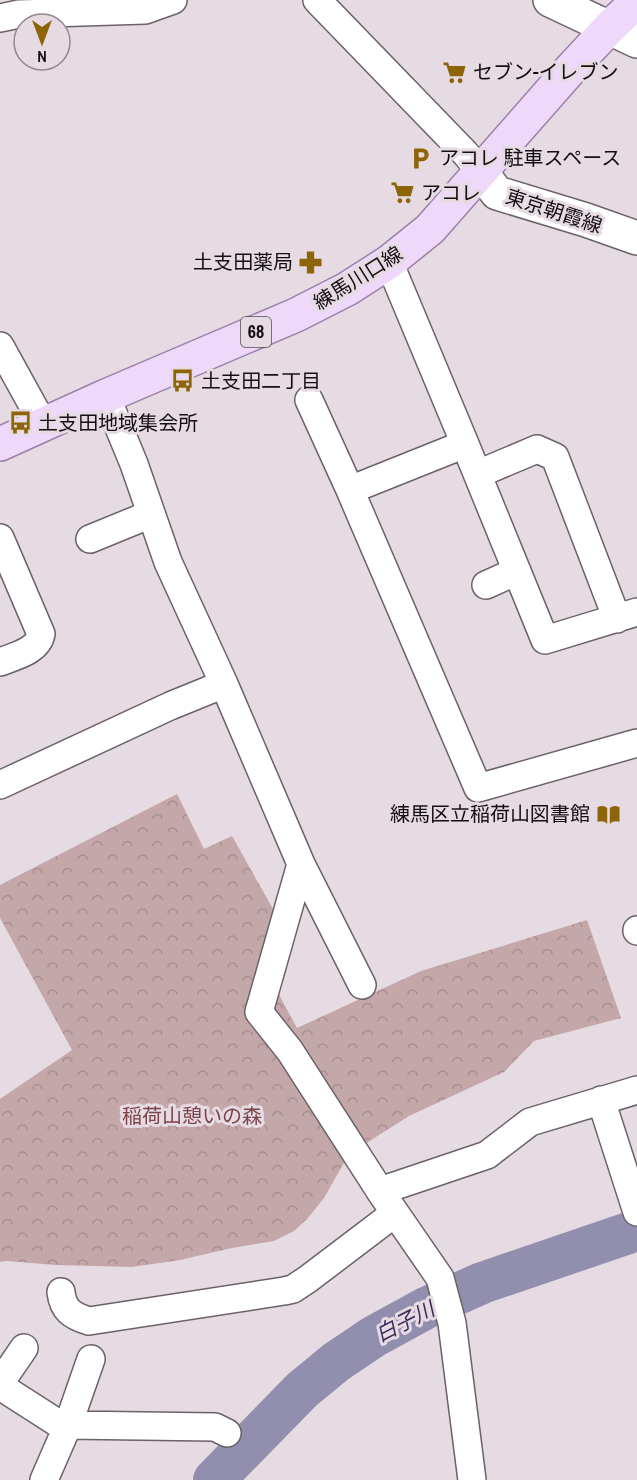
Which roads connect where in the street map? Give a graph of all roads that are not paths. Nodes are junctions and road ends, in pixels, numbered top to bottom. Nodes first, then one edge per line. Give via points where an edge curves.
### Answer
1 (173, 0) edge
2 (317, 0) edge
3 (550, 0) edge
4 (637, 1) edge
5 (12, 11) edge
6 (623, 35) edge
7 (480, 171) junction
8 (637, 238) edge
9 (389, 262) junction
10 (0, 346) edge
11 (106, 396) junction
12 (309, 400) dead end
13 (44, 424) junction
14 (0, 444) edge
15 (465, 444) junction
16 (477, 474) junction
17 (350, 490) junction
18 (151, 514) junction
19 (0, 538) edge
20 (90, 539) dead end
21 (517, 571) junction
22 (486, 585) dead end
23 (627, 616) edge
24 (0, 662) edge
25 (224, 684) junction
26 (637, 743) edge
27 (0, 785) edge
28 (301, 864) junction
29 (362, 985) dead end
30 (637, 1090) edge
31 (600, 1100) junction
32 (387, 1202) junction
33 (637, 1212) edge
34 (61, 1292) dead end
35 (24, 1348) dead end
36 (91, 1359) dead end
37 (0, 1385) edge
38 (67, 1427) junction
39 (227, 1433) dead end
40 (44, 1480) edge
41 (472, 1480) edge

1 - 5 street via 145,10
2 - 7 street
3 - 6 main road
4 - 6 main road, 練馬川口線 / 68
6 - 7 main road, 練馬川口線 / 68 via 568,72
7 - 8 main road, 東京朝霞線 via 497,193
7 - 9 main road, 練馬川口線 / 68 via 430,229
9 - 11 main road, 練馬川口線 / 68 via 296,315
9 - 15 street
10 - 13 street
11 - 13 main road, 練馬川口線 / 68
11 - 18 street
12 - 17 street
13 - 14 main road, 練馬川口線 / 68
15 - 16 street
15 - 17 street
16 - 21 street
16 - 23 street via 537,449 555,457
17 - 26 street via 478,788
18 - 20 street
18 - 25 street via 179,587
19 - 24 street via 41,634 40,642 33,648
21 - 22 street
21 - 23 street via 545,640
25 - 27 street
25 - 28 street
28 - 29 street
28 - 32 street via 259,1012 290,1051
30 - 31 street
31 - 32 street via 530,1122 488,1155
31 - 33 street
32 - 34 street via 308,1279 284,1291 89,1321 66,1309
32 - 41 street via 442,1283 452,1318
35 - 37 street
36 - 38 street
37 - 38 street
38 - 39 street via 215,1427
38 - 40 street

